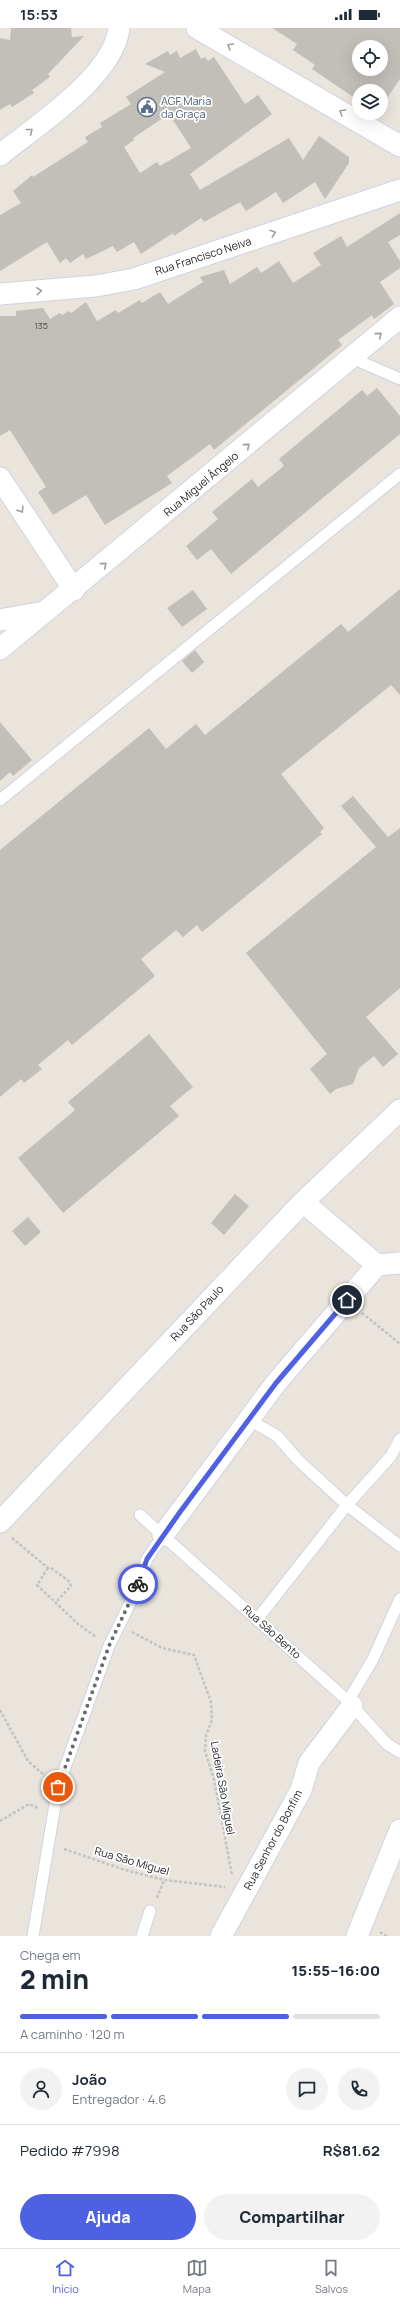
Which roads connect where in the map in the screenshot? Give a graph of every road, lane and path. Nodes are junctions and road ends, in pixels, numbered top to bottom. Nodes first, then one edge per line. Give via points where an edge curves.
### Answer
1 (119, 28) edge
2 (197, 28) edge
3 (400, 146) edge
4 (0, 155) edge
5 (400, 190) edge
6 (0, 294) edge
7 (400, 317) edge
8 (352, 358) junction
9 (400, 379) edge
10 (400, 474) edge
11 (0, 478) edge
12 (74, 590) junction
13 (47, 611) junction
14 (0, 620) edge
15 (0, 649) edge
16 (0, 800) edge
17 (400, 1110) edge
18 (303, 1202) junction
19 (400, 1263) edge
20 (376, 1265) junction
21 (347, 1300) junction
22 (400, 1344) edge
23 (248, 1419) junction
24 (400, 1440) edge
25 (346, 1505) junction
26 (140, 1515) dead end
27 (3, 1528) edge
28 (163, 1535) junction
29 (400, 1546) edge
30 (48, 1568) junction
31 (400, 1599) edge
32 (55, 1603) junction
33 (258, 1618) junction
34 (119, 1624) junction
35 (109, 1646) junction
36 (350, 1703) junction
37 (0, 1710) edge
38 (400, 1752) edge
39 (58, 1787) junction
40 (54, 1818) junction
41 (0, 1821) edge
42 (400, 1830) edge
43 (50, 1844) junction
44 (238, 1895) junction
45 (150, 1911) dead end
46 (33, 1936) edge
47 (142, 1936) edge
48 (221, 1936) edge
49 (357, 1936) edge

4 -> 1 street via 98,73 111,53 118,38
3 -> 2 street
6 -> 5 street, Rua Francisco Neiva via 96,286 134,279
8 -> 7 street, Rua Miguel Ângelo
8 - 9 lane
12 -> 8 street, Rua Miguel Ângelo
10 - 16 lane
11 -> 12 street
12 - 13 street, Rua Miguel Ângelo
13 - 14 street
13 - 15 street, Rua Miguel Ângelo
17 - 18 street, Rua São Paulo
18 - 20 street
18 - 27 street, Rua São Paulo
19 - 20 street
20 - 21 street
21 - 22 path
21 - 23 street
23 - 25 lane via 277,1436 299,1461
23 - 28 street
24 - 25 lane via 391,1456
25 - 29 lane
25 - 33 lane
26 - 28 lane, Rua São Bento
27 - 30 path
28 - 33 lane, Rua São Bento
28 - 34 lane via 147,1559 136,1591
30 - 32 path via 37,1585
30 - 32 path via 70,1582 71,1586
31 - 36 lane, Rua Senhor do Bonfim via 373,1660
32 - 35 path via 78,1624
33 - 36 lane, Rua São Bento
34 - 35 lane
34 - 44 path, Ladeira São Miguel via 162,1648 194,1654 211,1702 212,1720 206,1736 205,1751 214,1779 228,1864
35 - 39 lane
36 - 38 lane, Rua São Bento via 387,1744
36 - 44 street, Rua Senhor do Bonfim via 309,1763 301,1790
37 - 39 path via 28,1761
39 - 40 lane
40 - 41 path via 29,1804
40 - 43 lane
42 - 49 street
43 - 44 path, Rua São Miguel via 122,1869
43 - 46 lane
44 - 48 street, Rua Senhor do Bonfim
45 - 47 lane

